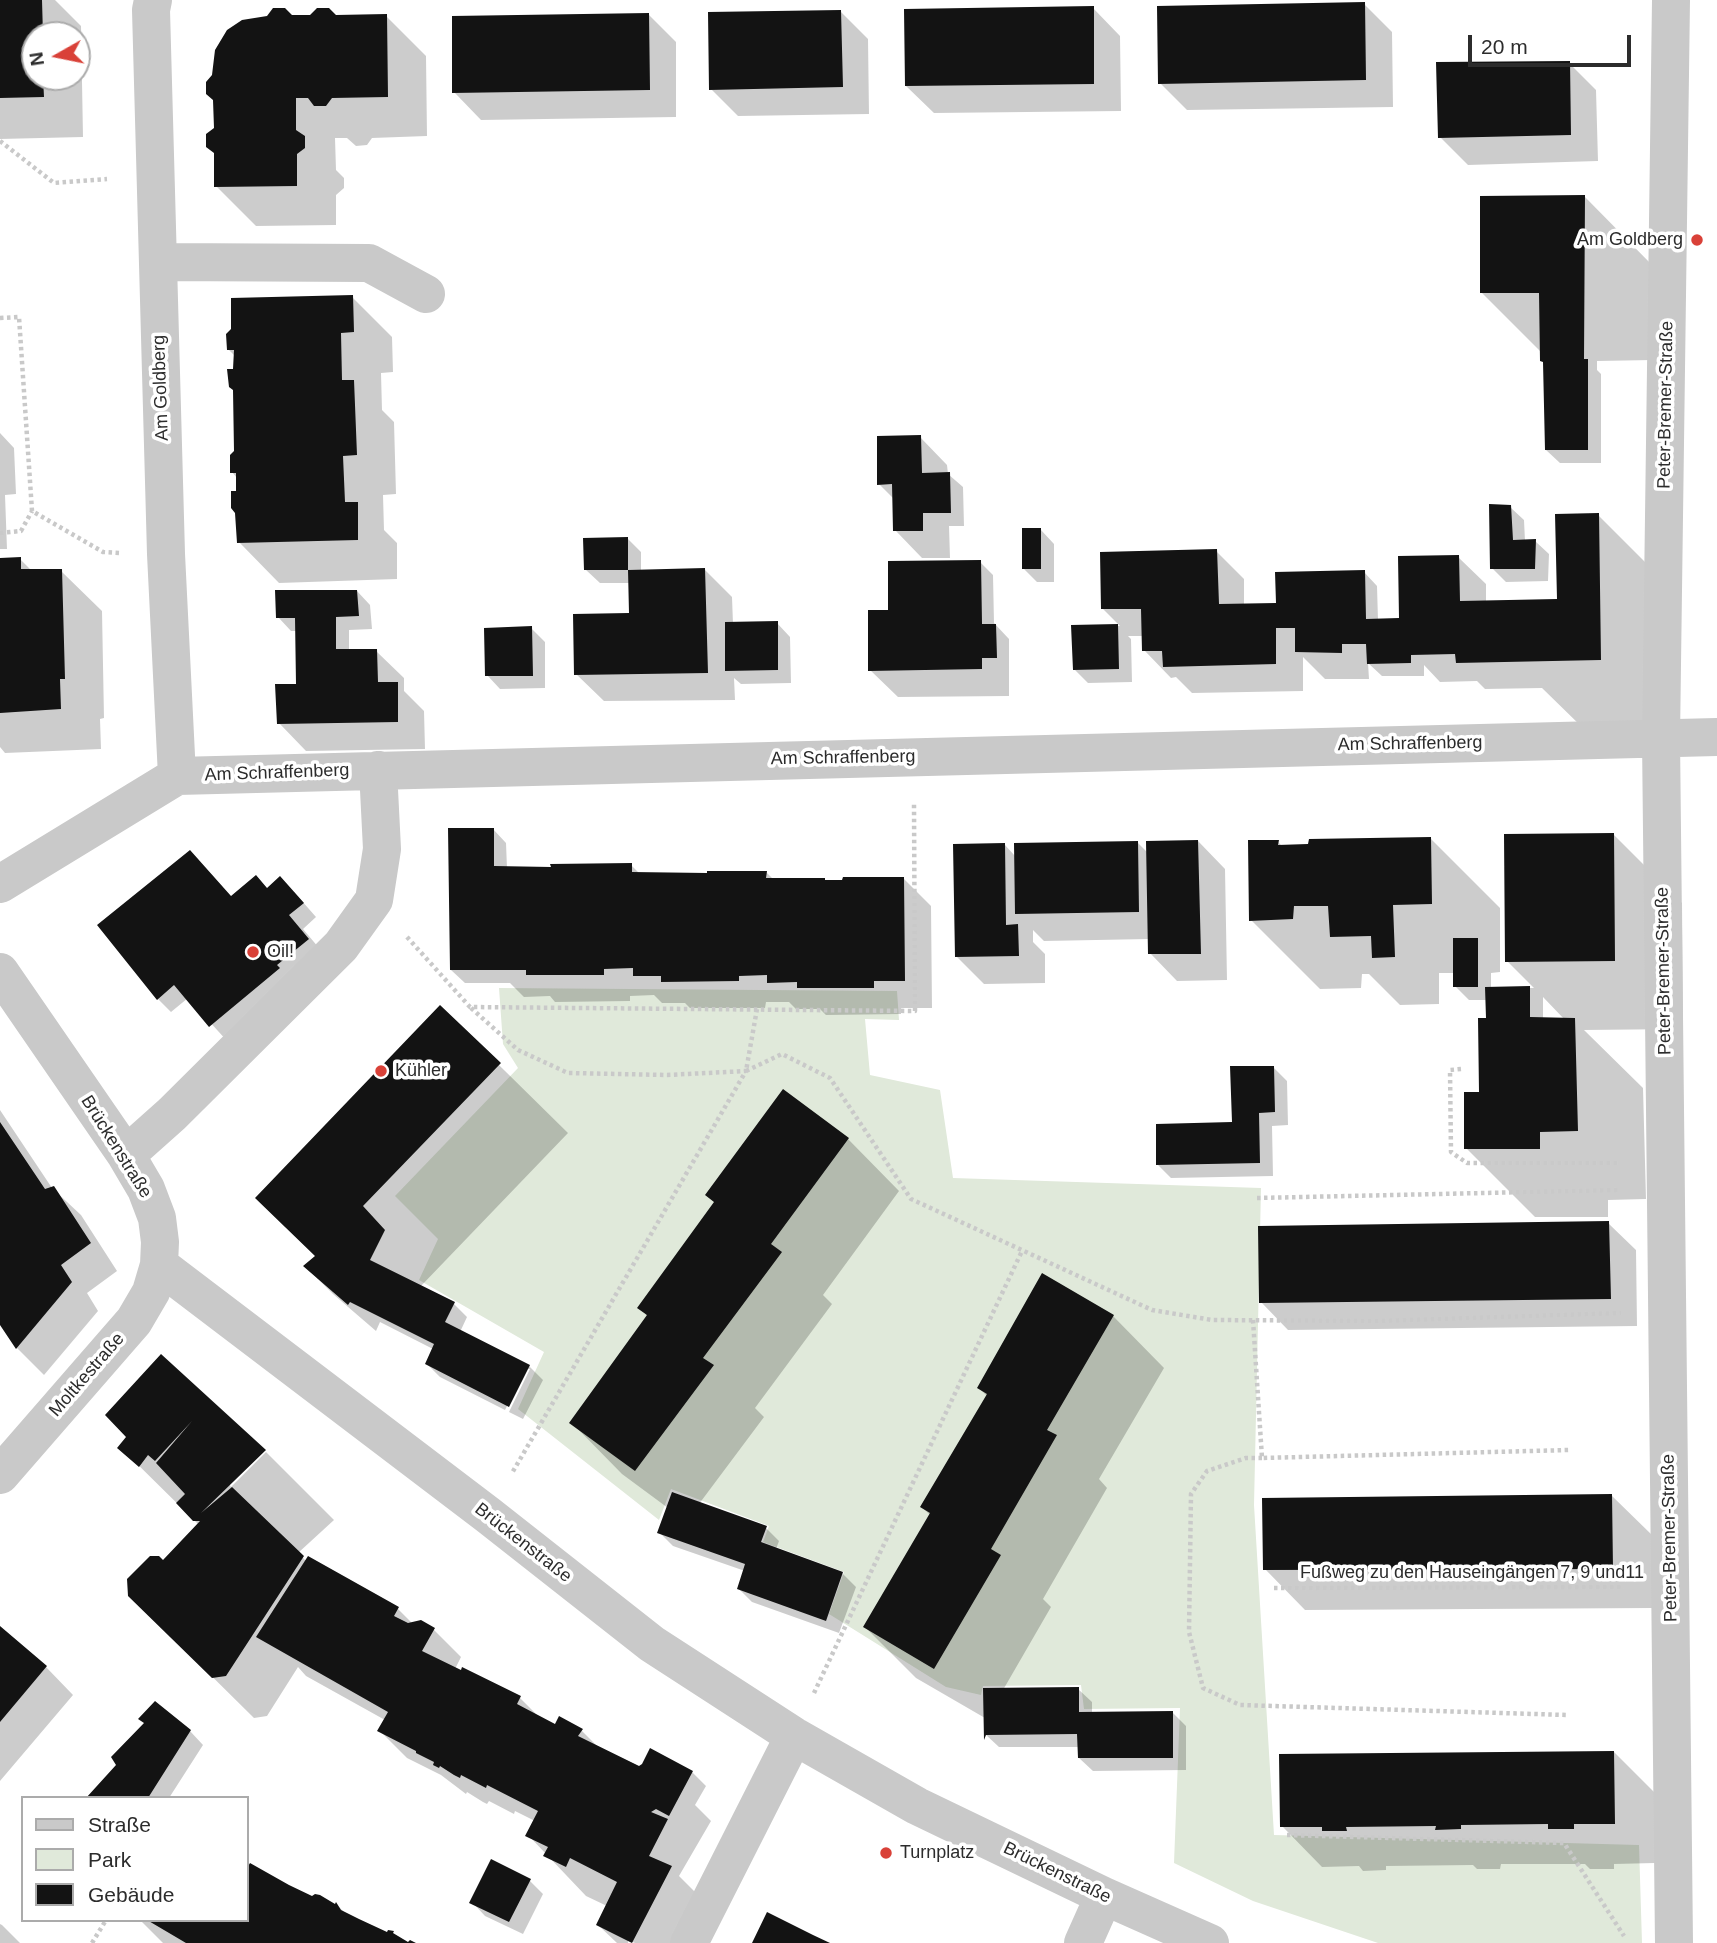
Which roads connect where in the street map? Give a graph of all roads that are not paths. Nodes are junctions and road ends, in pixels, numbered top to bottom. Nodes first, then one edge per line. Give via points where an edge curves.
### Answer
1 (153, 0) edge
2 (1671, 0) edge
3 (158, 262) junction
4 (426, 294) dead end
5 (1717, 737) edge
6 (1661, 738) junction
7 (378, 770) junction
8 (177, 776) junction
9 (0, 884) edge
10 (0, 972) edge
11 (126, 1155) junction
12 (159, 1265) junction
13 (0, 1475) edge
14 (793, 1736) junction
15 (1104, 1896) junction
16 (689, 1943) edge
17 (1083, 1943) edge
18 (1210, 1943) edge
19 (1674, 1943) edge

1 - 3 street, Am Goldberg
2 - 6 street, Peter-Bremer-Straße
3 - 4 street via 369,263
3 - 8 street, Am Goldberg
5 - 6 street, Am Schraffenberg
6 - 7 street, Am Schraffenberg
6 - 19 street, Peter-Bremer-Straße
7 - 8 street, Am Schraffenberg
7 - 11 street via 382,849 374,900 341,946
8 - 9 street, Am Schraffenberg
10 - 11 street, Brückenstraße
11 - 12 street, Brückenstraße via 157,1218
12 - 13 street, Moltkestraße via 151,1292 134,1321
12 - 14 street, Brückenstraße via 652,1644
14 - 15 street, Brückenstraße via 917,1806
14 - 16 street
15 - 17 street
15 - 18 street, Brückenstraße

